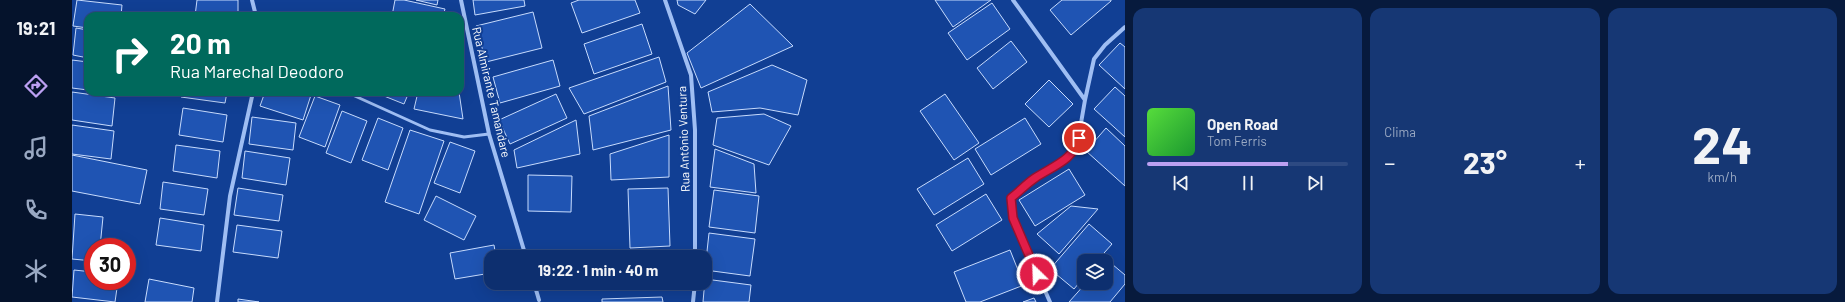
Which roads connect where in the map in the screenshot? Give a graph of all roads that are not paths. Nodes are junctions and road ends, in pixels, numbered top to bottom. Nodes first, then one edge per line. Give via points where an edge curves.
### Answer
1 (252, 0) edge
2 (461, 0) edge
3 (665, 0) edge
4 (1013, 0) edge
5 (255, 12) edge
6 (464, 12) edge
7 (464, 14) edge
8 (1125, 27) edge
9 (252, 96) edge
10 (355, 96) edge
11 (1085, 100) junction
12 (489, 134) junction
13 (524, 250) edge
14 (695, 250) edge
15 (536, 290) edge
16 (694, 290) edge
17 (539, 300) dead end
18 (217, 302) edge
19 (693, 302) edge
20 (1050, 302) edge

1 - 5 street
2 - 6 street, Rua Almirante Tamandare
3 - 14 street, Rua Antônio Ventura via 691,75 695,130
4 - 11 street
7 - 12 street, Rua Almirante Tamandare
8 - 11 street via 1094,59
9 - 18 street via 230,196
10 - 12 lane via 430,130 464,137
11 - 20 street via 1077,146 1068,158 1034,179 1011,198 1013,218
12 - 13 street, Rua Almirante Tamandare
15 - 17 street
16 - 19 street

